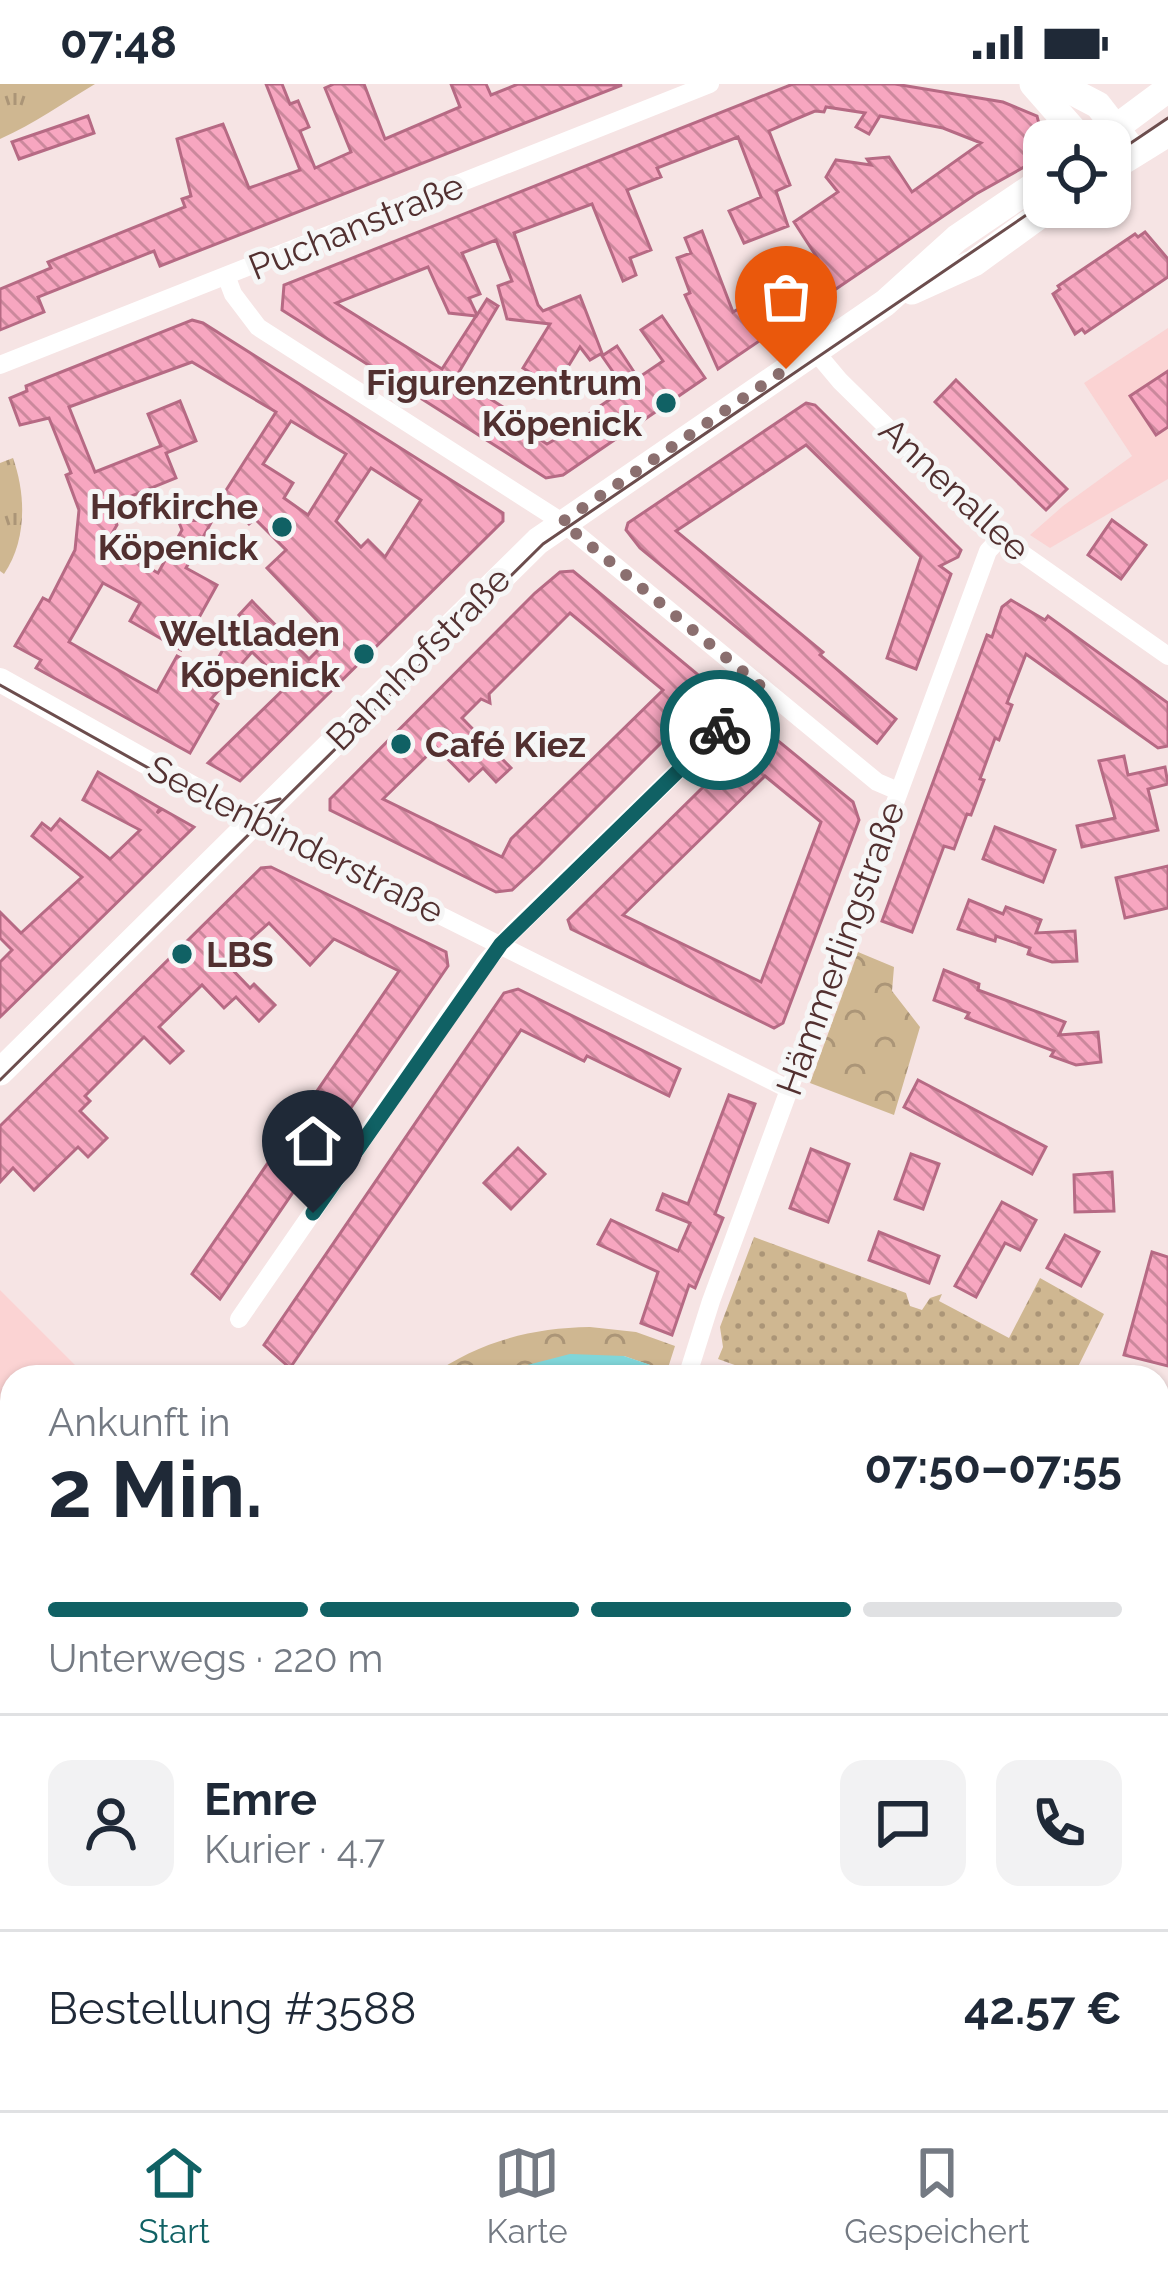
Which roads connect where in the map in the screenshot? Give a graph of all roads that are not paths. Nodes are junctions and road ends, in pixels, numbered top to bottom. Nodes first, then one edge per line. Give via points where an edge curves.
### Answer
1 (710, 84) edge
2 (1033, 84) edge
3 (1058, 84) edge
4 (1168, 89) edge
5 (1065, 120) edge
6 (1103, 120) edge
7 (1127, 120) edge
8 (1168, 134) edge
9 (1131, 150) edge
10 (1135, 153) junction
11 (1131, 156) edge
12 (1023, 193) edge
13 (1023, 228) edge
14 (226, 278) junction
15 (885, 303) junction
16 (814, 350) junction
17 (0, 365) edge
18 (562, 522) junction
19 (1000, 538) junction
20 (1168, 656) edge
21 (0, 680) edge
22 (763, 688) junction
23 (898, 790) junction
24 (253, 823) junction
25 (501, 944) junction
26 (0, 1072) edge
27 (788, 1089) junction
28 (239, 1319) dead end
29 (692, 1365) edge

1 - 14 street, Puchanstraße
2 - 5 main road
3 - 6 main road via 1098,105
4 - 7 main road
8 - 10 main road
9 - 10 main road
10 - 11 main road
12 - 15 main road, Bahnhofstraße via 957,238
13 - 15 main road, Bahnhofstraße via 974,263
14 - 17 street, Puchanstraße
14 - 18 street via 258,327
15 - 16 main road, Bahnhofstraße
16 - 18 main road, Bahnhofstraße
16 - 19 street, Annenallee
18 - 22 street
18 - 24 main road, Bahnhofstraße
19 - 20 street, Annenallee
19 - 23 street, Hämmerlingstraße via 988,551
21 - 24 street, Seelenbinderstraße
22 - 23 street via 877,782
22 - 25 street
23 - 27 street, Hämmerlingstraße
24 - 25 street, Seelenbinderstraße
24 - 26 main road, Bahnhofstraße
25 - 27 street, Seelenbinderstraße
25 - 28 street
27 - 29 street, Hämmerlingstraße

